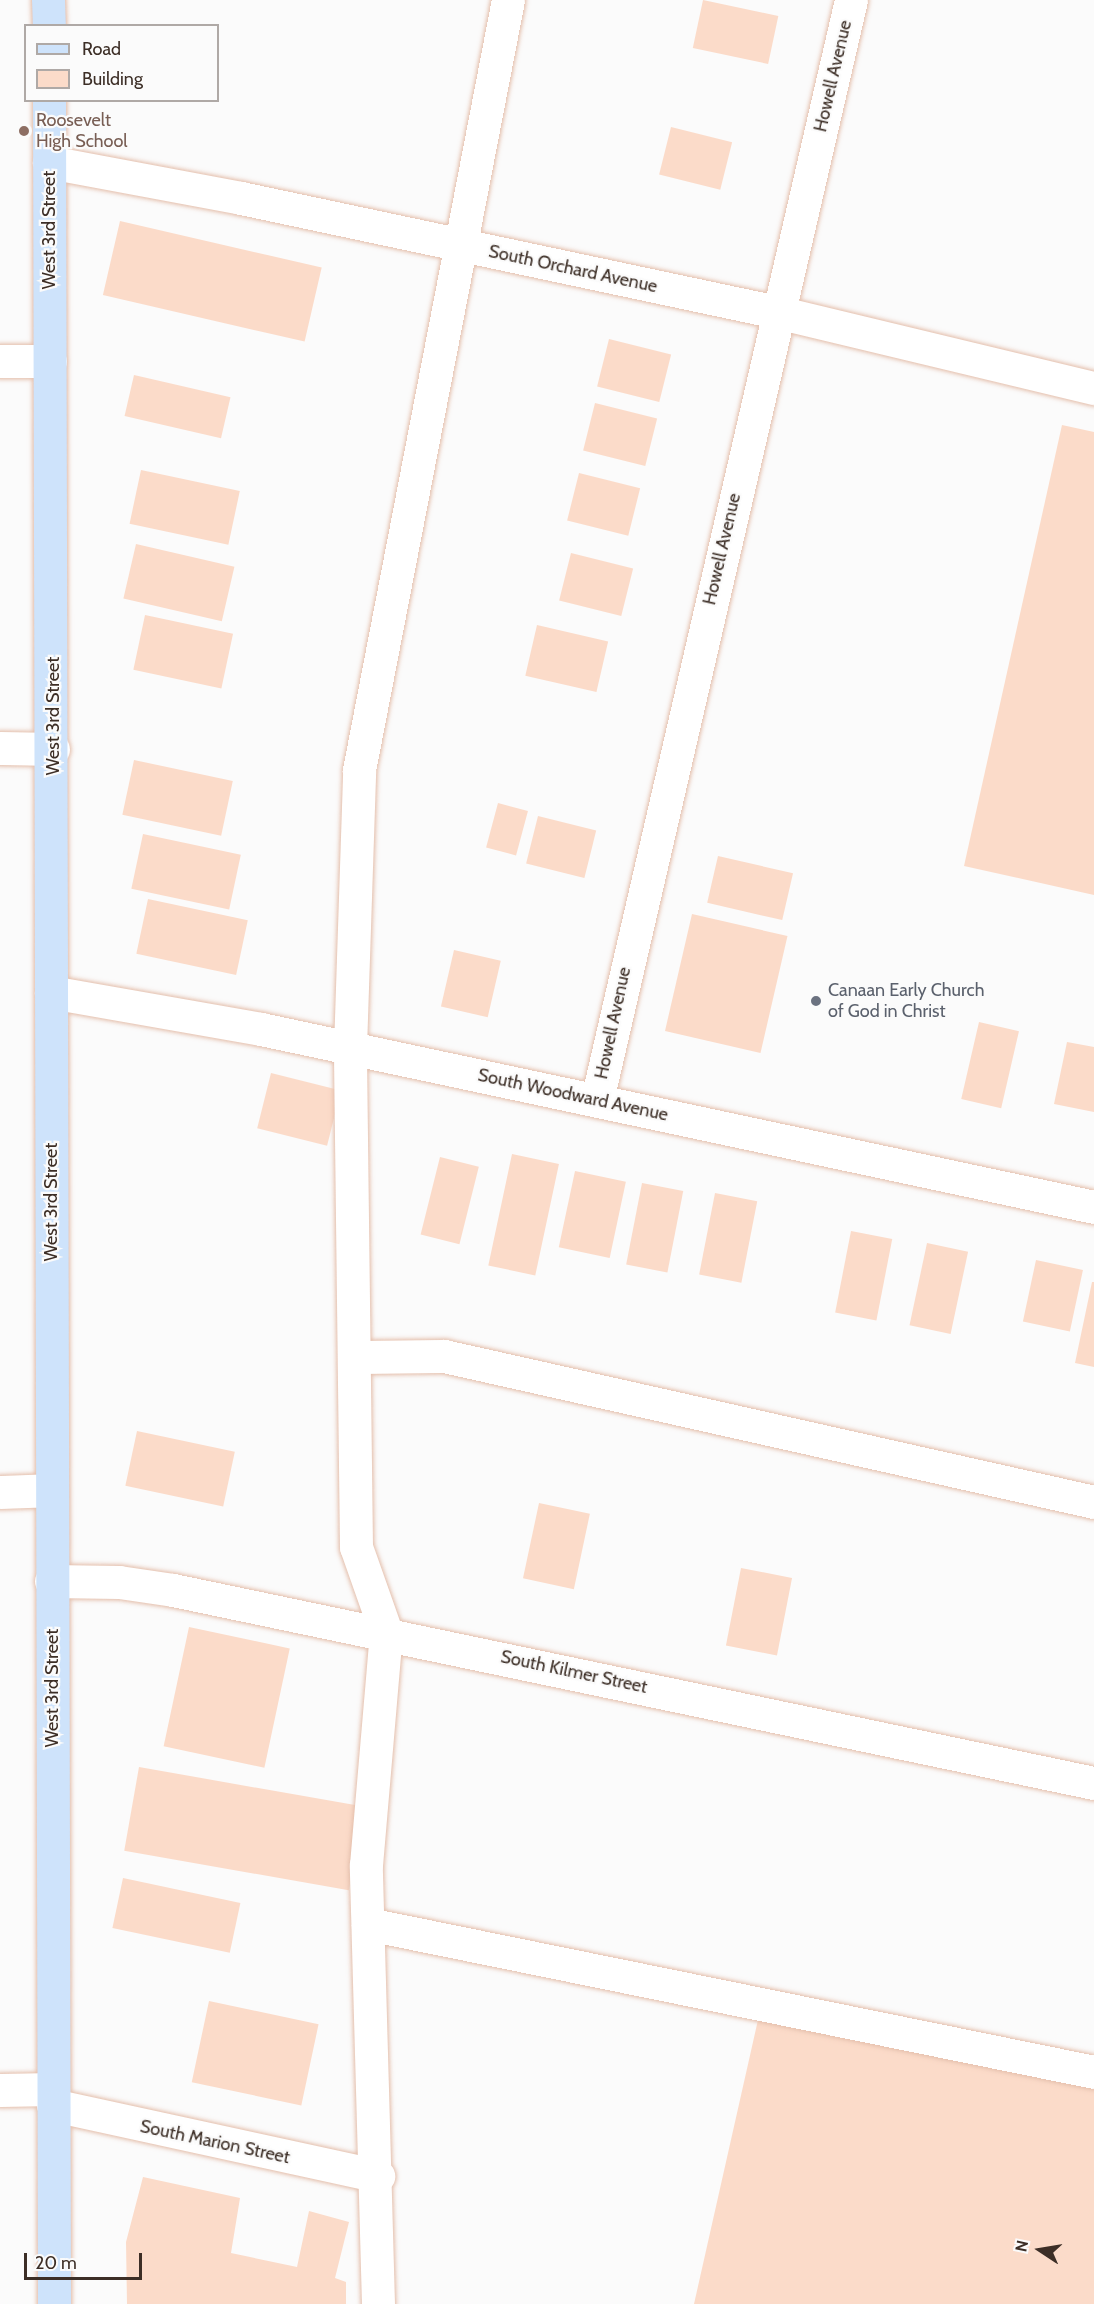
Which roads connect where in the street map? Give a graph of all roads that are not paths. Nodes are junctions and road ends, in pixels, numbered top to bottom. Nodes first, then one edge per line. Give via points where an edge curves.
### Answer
1 (48, 0) edge
2 (508, 0) edge
3 (851, 0) edge
4 (48, 24) edge
5 (49, 102) edge
6 (49, 162) junction
7 (462, 245) junction
8 (777, 312) junction
9 (51, 361) junction
10 (0, 362) edge
11 (1094, 388) edge
12 (0, 748) edge
13 (53, 749) junction
14 (51, 992) junction
15 (350, 1048) junction
16 (597, 1100) junction
17 (1094, 1207) edge
18 (357, 1357) junction
19 (51, 1490) junction
20 (0, 1492) edge
21 (1094, 1502) edge
22 (51, 1581) junction
23 (386, 1632) junction
24 (1094, 1783) edge
25 (368, 1924) junction
26 (1094, 2072) edge
27 (0, 2090) edge
28 (53, 2097) junction
29 (378, 2176) junction
30 (54, 2304) edge
31 (378, 2304) edge

1 - 4 main road
2 - 7 street
3 - 8 street, Howell Avenue
5 - 6 main road, West 3rd Street
6 - 7 street, South Orchard Avenue
6 - 9 main road, West 3rd Street
7 - 8 street, South Orchard Avenue
7 - 15 street via 359,770
8 - 11 street, South Orchard Avenue
8 - 16 street, Howell Avenue
9 - 10 street
9 - 13 main road, West 3rd Street
12 - 13 street
13 - 14 main road, West 3rd Street
14 - 15 street, South Woodward Avenue
14 - 19 main road, West 3rd Street
15 - 16 street, South Woodward Avenue
15 - 18 street
16 - 17 street, South Woodward Avenue
18 - 21 street via 444,1356
18 - 23 street via 356,1547
19 - 20 street
19 - 22 main road, West 3rd Street
22 - 23 street, South Kilmer Street via 119,1582
22 - 28 main road, West 3rd Street
23 - 24 street, South Kilmer Street
23 - 25 street via 366,1865
25 - 26 street
25 - 29 street
27 - 28 street, South Marion Street
28 - 29 street, South Marion Street
28 - 30 main road, West 3rd Street
29 - 31 street

